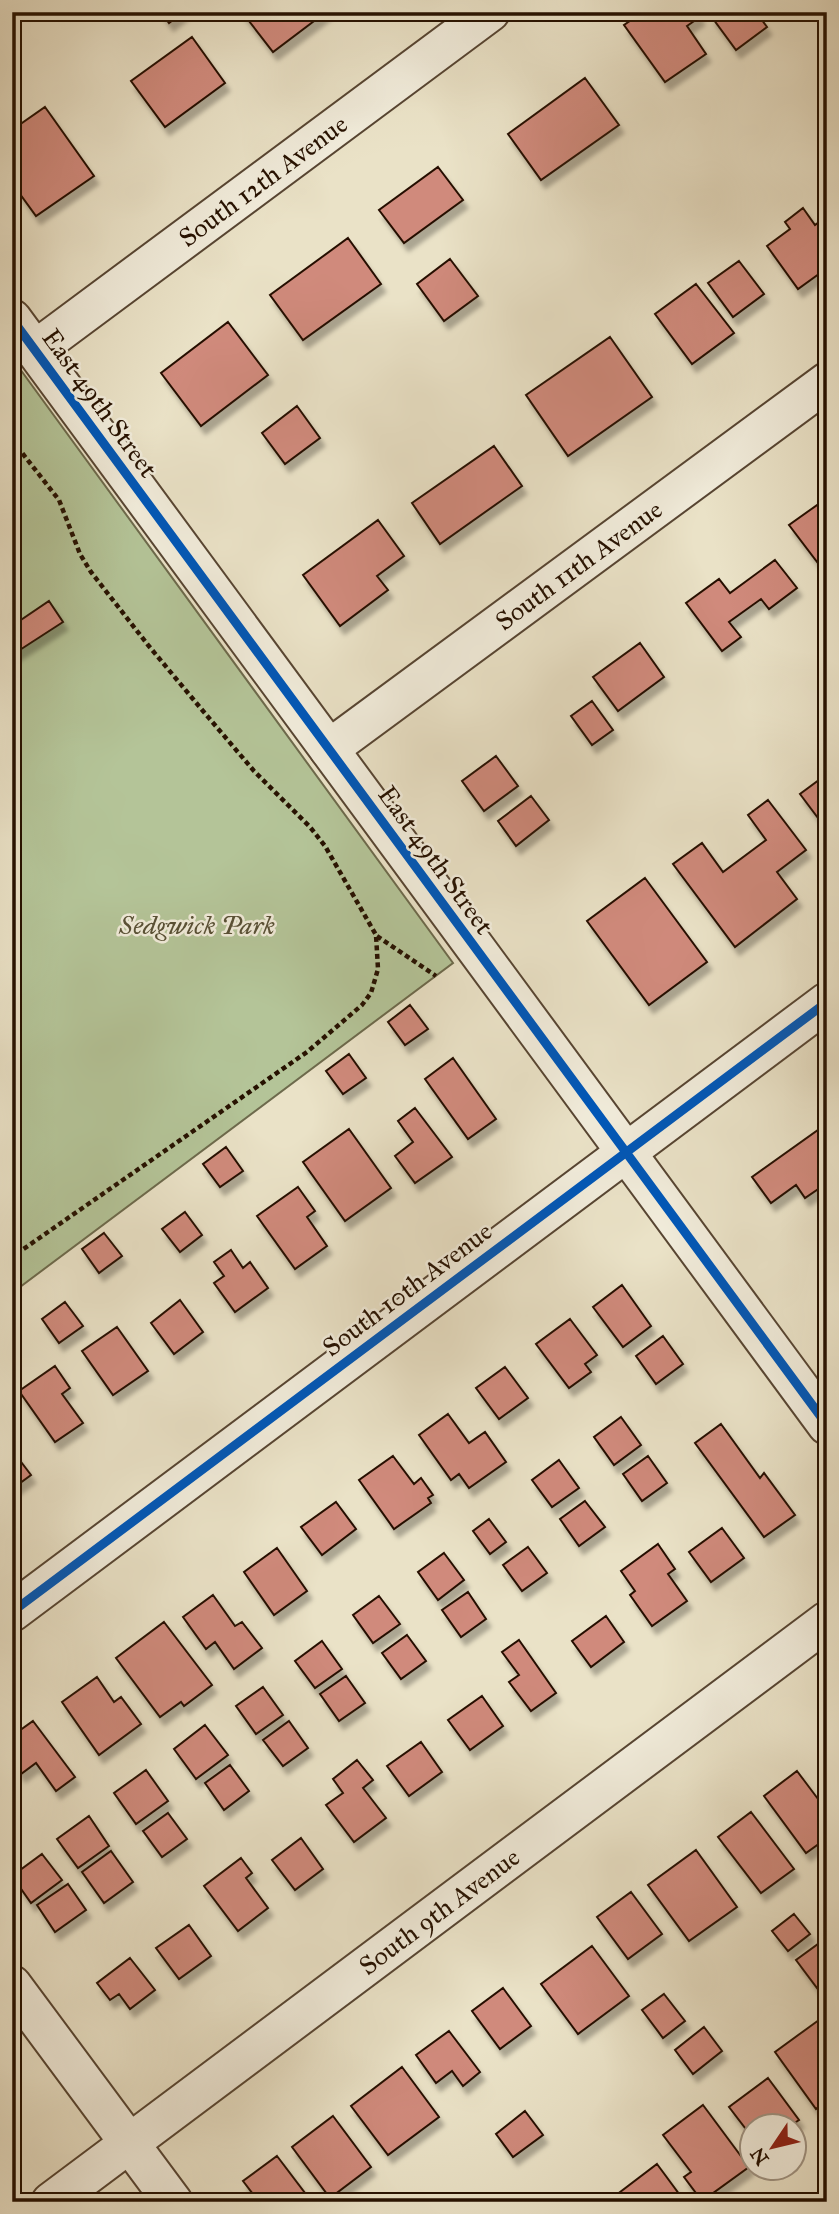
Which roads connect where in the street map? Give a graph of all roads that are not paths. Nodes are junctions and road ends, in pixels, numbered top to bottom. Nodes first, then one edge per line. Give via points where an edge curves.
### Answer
1 (490, 12) edge
2 (12, 319) edge
3 (35, 350) junction
4 (827, 382) edge
5 (329, 749) junction
6 (827, 1002) edge
7 (625, 1152) junction
8 (827, 1425) edge
9 (12, 1612) edge
10 (827, 1621) edge
11 (12, 1984) edge
12 (129, 2143) junction
13 (51, 2202) edge
14 (173, 2202) edge

1 - 3 street, South 12th Avenue
2 - 3 street, East 49th Street
3 - 5 street, East 49th Street
4 - 5 street, South 11th Avenue
5 - 7 street, East 49th Street
6 - 7 street, South 10th Avenue
7 - 8 street, East 49th Street
7 - 9 street, South 10th Avenue
10 - 12 street, South 9th Avenue
11 - 12 street
12 - 13 street, South 9th Avenue
12 - 14 street

